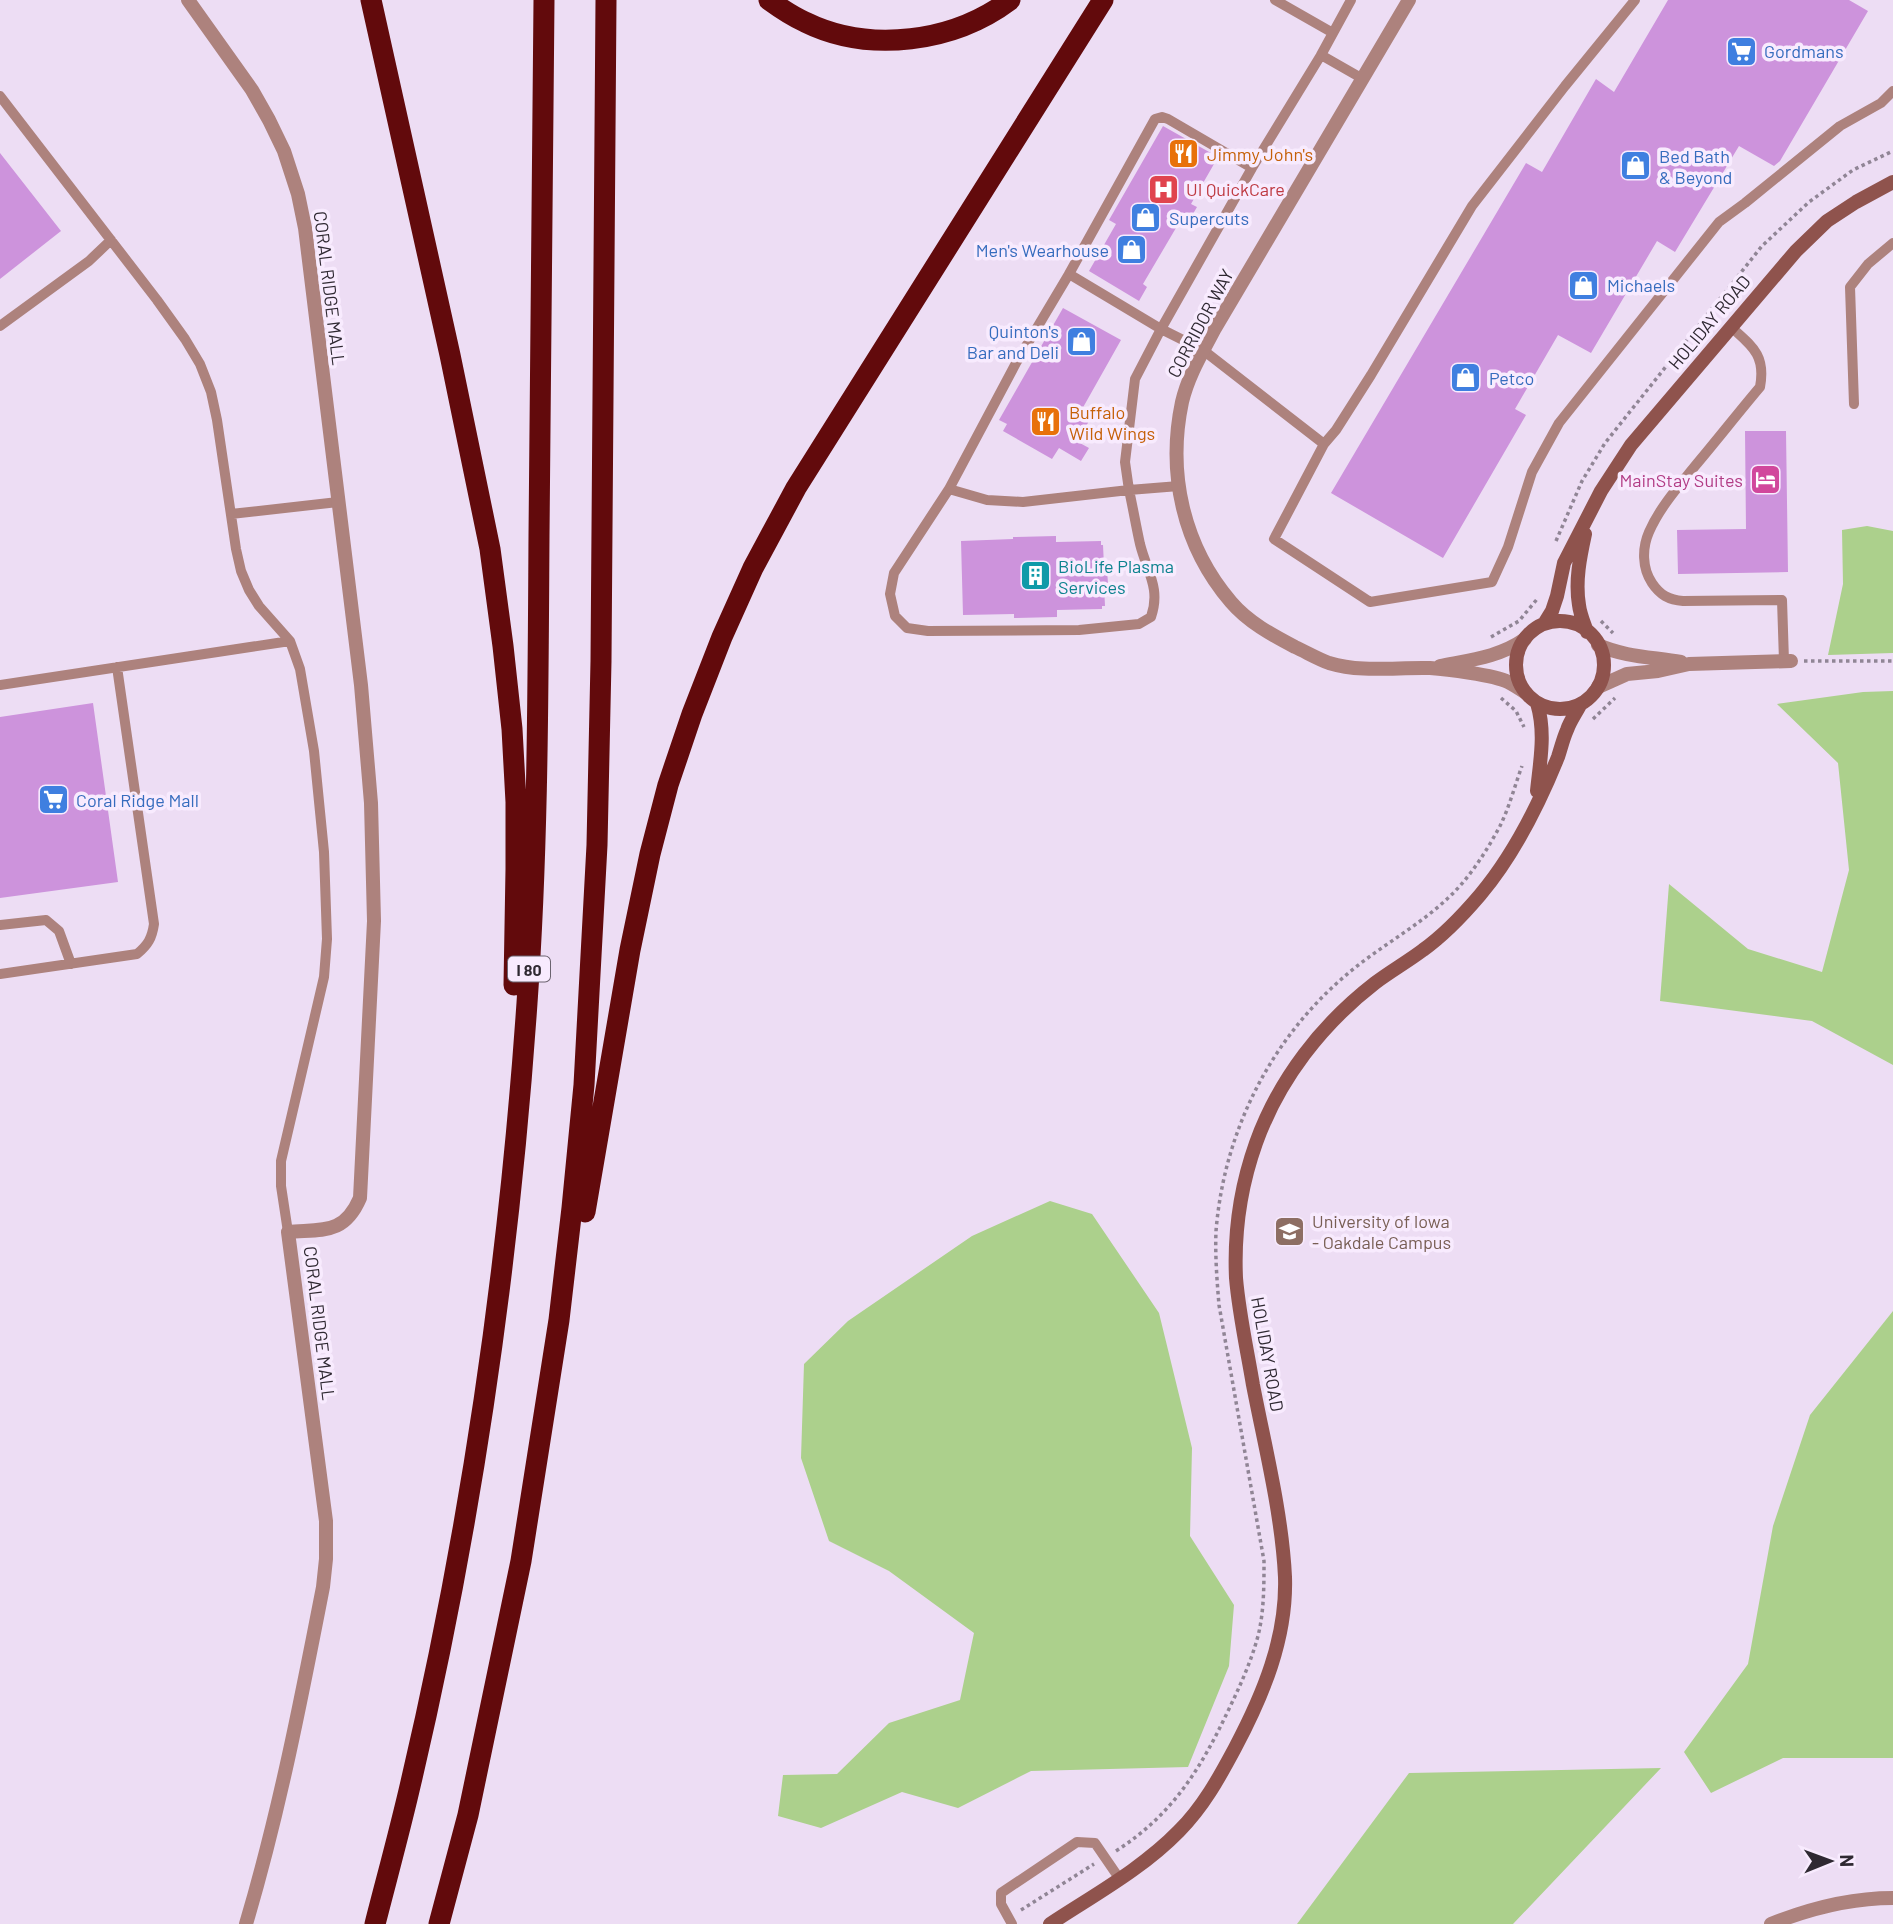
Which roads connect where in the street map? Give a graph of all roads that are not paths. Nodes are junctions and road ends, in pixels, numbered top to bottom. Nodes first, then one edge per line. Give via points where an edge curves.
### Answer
1 (371, 0) edge
2 (544, 0) edge
3 (606, 0) edge
4 (769, 0) edge
5 (1010, 0) edge
6 (1103, 0) edge
7 (1275, 0) edge
8 (1351, 0) edge
9 (1409, 0) edge
10 (1635, 0) edge
11 (188, 2) edge
12 (1333, 33) junction
13 (1321, 55) junction
14 (1363, 79) junction
15 (1893, 91) edge
16 (0, 96) edge
17 (1252, 168) junction
18 (1893, 182) edge
19 (111, 240) junction
20 (1893, 243) edge
21 (1069, 274) junction
22 (0, 326) edge
23 (1731, 327) junction
24 (1161, 329) junction
25 (1203, 350) junction
26 (1854, 404) dead end
27 (1324, 444) junction
28 (1179, 486) junction
29 (949, 489) junction
30 (1129, 490) junction
31 (338, 502) junction
32 (231, 514) junction
33 (1588, 519) junction
34 (1544, 624) junction
35 (1587, 632) junction
36 (1525, 639) junction
37 (290, 640) junction
38 (1598, 645) junction
39 (1787, 661) joint
40 (1689, 664) junction
41 (117, 667) junction
42 (1430, 668) junction
43 (0, 685) edge
44 (1598, 687) junction
45 (1526, 693) junction
46 (1537, 703) junction
47 (1580, 705) junction
48 (1535, 805) junction
49 (0, 925) edge
50 (71, 964) junction
51 (0, 974) edge
52 (513, 1163) junction
53 (288, 1232) junction
54 (545, 1413) junction
55 (1119, 1878) junction
56 (1893, 1898) edge
57 (1010, 1921) edge
58 (246, 1924) edge
59 (375, 1924) edge
60 (439, 1924) edge
61 (1050, 1924) edge
62 (1771, 1924) edge

1 - 52 highway via 487,536 503,646 516,802
2 - 52 highway, I 80 via 534,848
3 - 54 highway via 594,921 574,1194
4 - 5 highway via 830,32 881,40 933,36 959,28
6 - 54 highway via 796,488 717,649 668,785 650,854
7 - 12 lane
8 - 12 lane
9 - 14 street, CORRIDOR WAY
10 - 27 lane via 1472,206
11 - 31 street, CORAL RIDGE MALL via 252,90 284,151 298,194
12 - 13 lane
13 - 14 lane
13 - 17 lane
14 - 25 street, CORRIDOR WAY
15 - 27 lane via 1840,126 1719,222 1559,423 1532,472 1492,582 1370,602 1274,539
16 - 19 lane
17 - 21 lane via 1168,119 1155,119
17 - 24 lane
18 - 23 street, HOLIDAY ROAD via 1827,221
19 - 22 lane
19 - 32 lane via 200,364 217,420
20 - 26 lane via 1850,287
21 - 24 lane
21 - 29 lane
23 - 33 street, HOLIDAY ROAD via 1631,445
23 - 39 lane via 1756,349 1762,368 1760,387 1661,508 1648,534 1645,569 1660,593 1671,600 1782,600
24 - 25 lane
24 - 30 lane via 1135,379 1125,463
25 - 27 lane
25 - 28 street, CORRIDOR WAY via 1183,400 1178,430
28 - 30 lane
28 - 42 street, CORRIDOR WAY via 1194,543 1231,603 1252,621 1329,663
29 - 30 lane via 987,500 1023,502
29 - 30 lane via 894,573 892,604 895,616 907,628 1079,630 1139,624 1151,618 1155,586
31 - 32 lane
31 - 53 street, CORAL RIDGE MALL via 367,744 373,850 372,980 360,1198 346,1221 335,1228
32 - 37 lane via 248,590
33 - 34 street, HOLIDAY ROAD via 1564,563 1557,596
33 - 35 street, HOLIDAY ROAD via 1578,581 1579,608
34 - 35 street via 1570,622
34 - 36 street, HOLIDAY ROAD
35 - 38 street, HOLIDAY ROAD
36 - 42 street, CORRIDOR WAY via 1496,654
36 - 45 street via 1517,669
37 - 41 lane
37 - 53 lane via 300,669 314,751 327,939 324,977 281,1161
38 - 40 street via 1627,656
38 - 44 street via 1604,670
39 - 40 street
40 - 44 street via 1627,674
41 - 43 lane
41 - 50 lane via 154,924 148,946 137,954
42 - 45 street, CORRIDOR WAY via 1506,681
44 - 47 street, HOLIDAY ROAD
45 - 46 street
46 - 47 street via 1553,709
46 - 48 street, HOLIDAY ROAD via 1543,741
47 - 48 street, HOLIDAY ROAD
48 - 55 street, HOLIDAY ROAD via 1503,865 1457,920 1350,1003 1313,1043 1286,1080 1256,1142 1240,1209 1237,1278 1282,1541 1285,1581 1280,1630 1268,1678 1214,1786 1179,1831
49 - 50 lane via 46,919 59,930
50 - 51 lane
52 - 59 highway, I 80 via 495,1320 462,1531 411,1783
53 - 58 street, CORAL RIDGE MALL via 326,1521 326,1559 286,1774
54 - 60 highway via 521,1561 471,1803
55 - 57 lane via 1095,1843 1077,1842 1001,1894
55 - 61 street, HOLIDAY ROAD
56 - 62 street via 1832,1904

